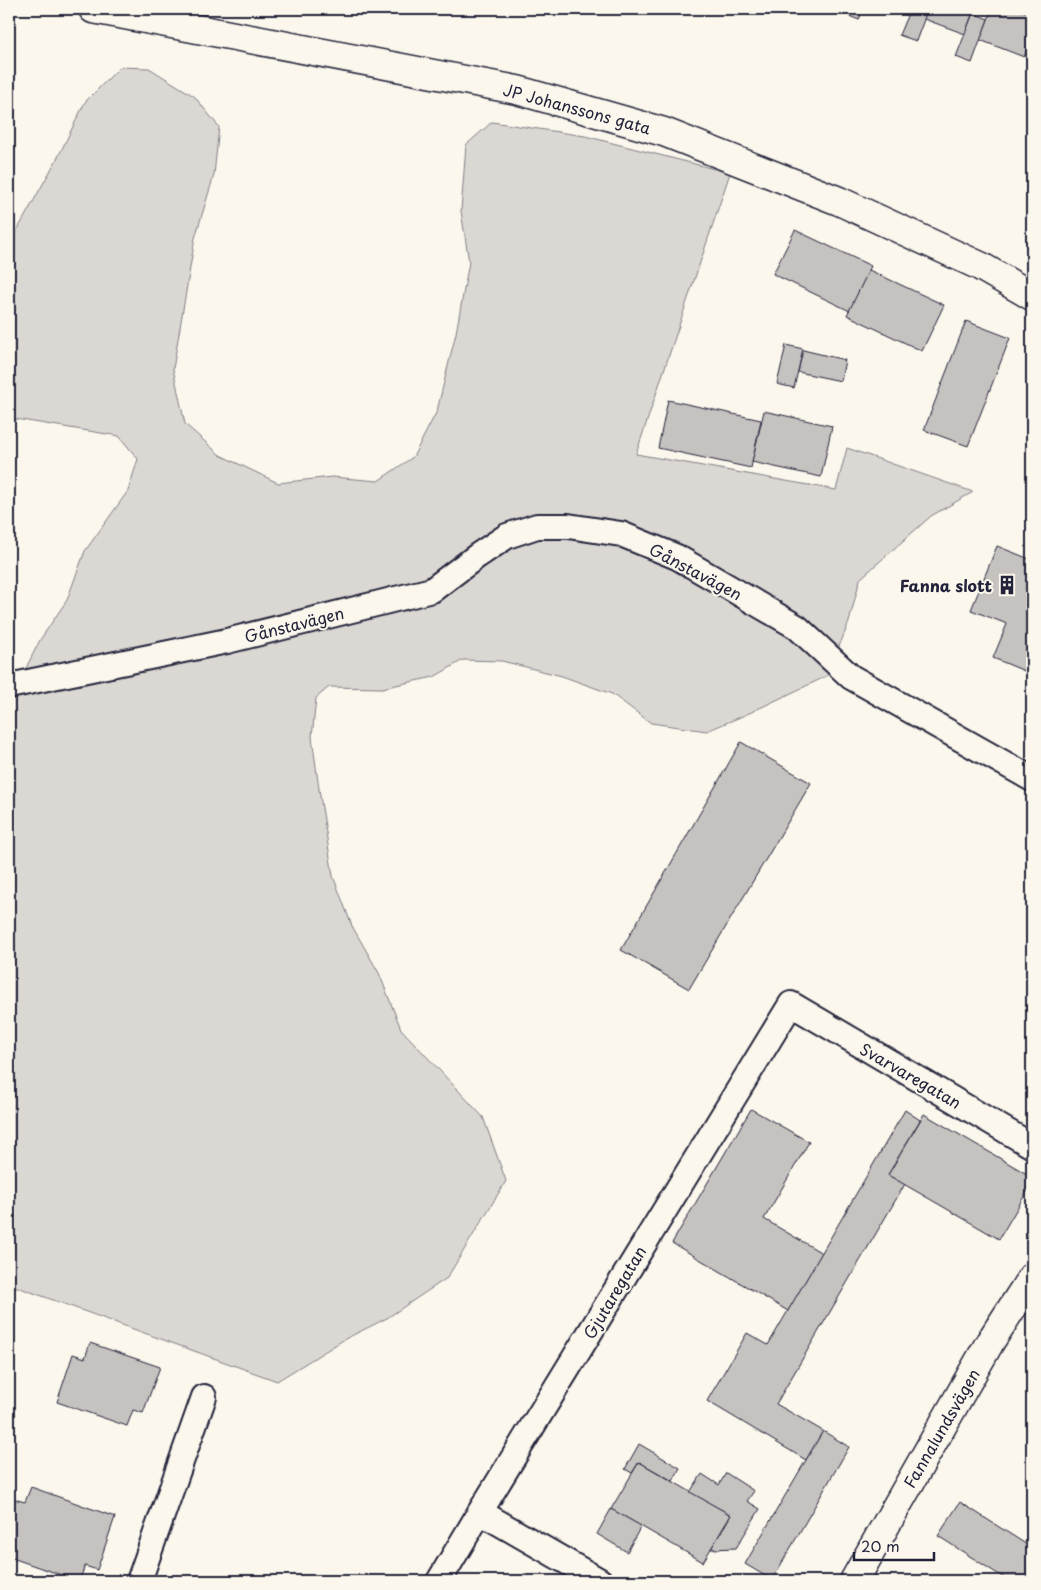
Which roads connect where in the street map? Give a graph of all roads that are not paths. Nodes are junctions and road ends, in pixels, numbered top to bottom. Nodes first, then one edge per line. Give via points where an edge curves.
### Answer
1 (93, 9) edge
2 (1032, 296) edge
3 (9, 686) edge
4 (1032, 779) edge
5 (791, 1004) joint
6 (1032, 1146) edge
7 (1032, 1277) edge
8 (204, 1397) dead end
9 (480, 1512) junction
10 (139, 1581) edge
11 (439, 1581) edge
12 (600, 1581) edge
13 (854, 1581) edge

1 - 2 street, JP Johanssons gata via 516,90 664,132 839,201 980,266
3 - 4 street, Gånstavägen via 227,641 432,590 507,536 537,526 568,526 621,534 677,557 797,627 851,677
5 - 6 street, Svarvaregatan
5 - 9 street, Gjutaregatan
7 - 13 street, Fannalundsvägen via 985,1351
8 - 10 street
9 - 11 street, Gjutaregatan
9 - 12 street

